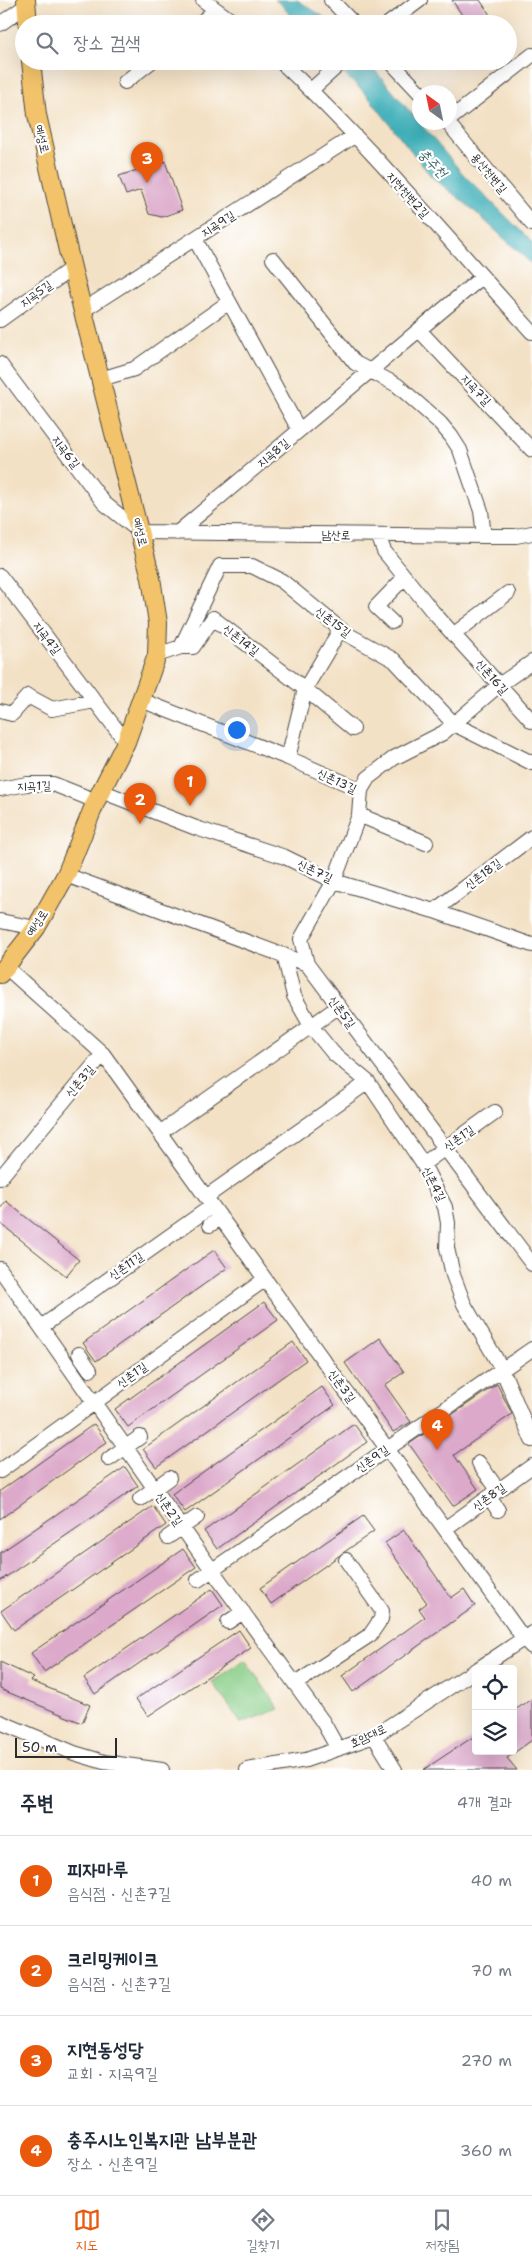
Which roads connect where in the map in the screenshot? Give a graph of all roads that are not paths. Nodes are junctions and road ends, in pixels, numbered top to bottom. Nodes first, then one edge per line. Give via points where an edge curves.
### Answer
1 (203, 0) edge
2 (331, 0) edge
3 (420, 0) edge
4 (27, 3) edge
5 (216, 10) junction
6 (210, 15) edge
7 (223, 15) edge
8 (345, 15) edge
9 (400, 15) edge
10 (0, 24) edge
11 (532, 55) edge
12 (517, 67) edge
13 (32, 70) edge
14 (140, 70) edge
15 (290, 70) edge
16 (333, 70) edge
17 (398, 70) edge
18 (513, 70) edge
19 (125, 82) dead end
20 (412, 85) edge
21 (311, 90) junction
22 (457, 114) edge
23 (454, 130) edge
24 (354, 136) junction
25 (532, 223) edge
26 (195, 239) junction
27 (273, 259) dead end
28 (72, 268) junction
29 (482, 277) junction
30 (229, 302) junction
31 (82, 311) junction
32 (0, 320) edge
33 (419, 330) junction
34 (532, 332) edge
35 (0, 364) edge
36 (369, 372) junction
37 (101, 379) junction
38 (299, 430) junction
39 (532, 450) edge
40 (140, 532) junction
41 (177, 533) junction
42 (532, 533) edge
43 (378, 535) junction
44 (484, 536) junction
45 (0, 576) edge
46 (405, 577) junction
47 (508, 593) dead end
48 (392, 622) dead end
49 (340, 630) junction
50 (453, 635) junction
51 (182, 647) junction
52 (157, 655) junction
53 (532, 662) edge
54 (498, 685) junction
55 (305, 689) junction
56 (141, 700) junction
57 (95, 701) junction
58 (0, 711) edge
59 (532, 720) edge
60 (454, 724) junction
61 (352, 729) dead end
62 (126, 742) junction
63 (288, 758) junction
64 (532, 763) edge
65 (0, 789) edge
66 (361, 790) junction
67 (98, 796) junction
68 (359, 815) junction
69 (532, 837) edge
70 (426, 843) dead end
71 (66, 875) junction
72 (334, 881) junction
73 (434, 911) junction
74 (0, 921) edge
75 (36, 928) junction
76 (532, 944) edge
77 (284, 956) junction
78 (307, 964) junction
79 (3, 971) edge
80 (338, 1007) junction
81 (311, 1026) junction
82 (103, 1054) junction
83 (368, 1082) junction
84 (495, 1112) dead end
85 (161, 1132) junction
86 (444, 1148) junction
87 (423, 1164) junction
88 (0, 1178) edge
89 (209, 1201) junction
90 (532, 1264) edge
91 (0, 1269) edge
92 (264, 1280) junction
93 (40, 1327) junction
94 (532, 1349) edge
95 (79, 1354) dead end
96 (502, 1369) junction
97 (90, 1370) dead end
98 (94, 1402) junction
99 (140, 1437) dead end
100 (532, 1440) edge
101 (125, 1448) junction
102 (388, 1448) junction
103 (109, 1459) dead end
104 (479, 1463) dead end
105 (532, 1466) edge
106 (0, 1471) edge
107 (169, 1478) dead end
108 (154, 1488) junction
109 (494, 1494) junction
110 (140, 1499) dead end
111 (498, 1510) dead end
112 (197, 1517) dead end
113 (182, 1528) junction
114 (446, 1528) junction
115 (168, 1537) dead end
116 (346, 1560) dead end
117 (212, 1570) junction
118 (198, 1580) dead end
119 (243, 1612) junction
120 (228, 1622) dead end
121 (529, 1640) edge
122 (486, 1665) edge
123 (472, 1673) edge
124 (295, 1684) junction
125 (0, 1722) edge
126 (374, 1736) junction
127 (338, 1749) junction
128 (162, 1770) edge
129 (247, 1770) edge
130 (395, 1770) edge

1 - 5 street
2 - 8 street
3 - 9 street
4 - 10 street
5 - 6 street
5 - 7 street
11 - 12 street
13 - 28 main road, 예성로 via 37,115
14 - 19 street
15 - 21 street, 지현천변2길
16 - 21 street
17 - 20 street
18 - 22 street
21 - 24 street, 지현천변2길
23 - 25 street, 용산천변길
24 - 26 street, 지곡9길
24 - 29 street, 지현천변2길
26 - 30 street
26 - 31 street, 지곡9길
27 - 36 street via 354,363
28 - 31 main road, 예성로
28 - 32 street, 지곡5길
29 - 33 street, 지곡8길
29 - 34 street, 지현천변2길
30 - 37 street via 134,369
30 - 38 street
31 - 37 main road, 예성로
33 - 36 street, 지곡8길
33 - 39 street, 지곡7길
35 - 40 street, 지곡6길 via 104,503
36 - 38 street, 지곡8길
36 - 44 street via 397,385 451,436 460,450 481,512
37 - 40 main road, 예성로
38 - 41 street, 지곡8길
40 - 41 street, 남산로
40 - 52 main road, 예성로 via 158,623
41 - 43 street, 남산로
42 - 44 street, 남산로
43 - 44 street, 남산로
43 - 46 street, 신촌16길 via 384,551
45 - 57 street, 지곡4길
46 - 48 street via 376,607
46 - 50 street, 신촌16길
47 - 50 street
49 - 51 street, 신촌15길 via 282,581 252,566 220,566
49 - 55 street
49 - 60 street, 신촌15길 via 394,660
50 - 54 street, 신촌16길
51 - 52 street
51 - 55 street, 신촌14길 via 193,647 213,618
52 - 56 main road, 예성로
53 - 54 street
54 - 59 street, 신촌16길
54 - 60 street
55 - 61 street, 신촌14길
55 - 63 street
56 - 62 main road, 예성로
56 - 63 street, 신촌13길
57 - 58 street via 52,710 28,696 12,714
57 - 62 street, 지곡4길
60 - 64 street, 신촌15길
60 - 66 street via 394,758 368,778
62 - 67 main road, 예성로
63 - 66 street, 신촌13길
65 - 67 street, 지곡1길 via 53,784
66 - 68 street, 신촌13길
67 - 71 main road, 예성로
67 - 72 street, 신촌7길 via 285,857
68 - 70 street
68 - 72 street, 신촌13길
69 - 73 street, 신촌18길
71 - 75 main road, 예성로
71 - 77 street
72 - 73 street, 신촌7길
72 - 78 street, 신촌13길 via 301,940
73 - 76 street, 신촌7길
74 - 75 street
75 - 79 main road, 예성로
77 - 78 street
77 - 81 street, 신촌4길 via 294,996
78 - 80 street, 신촌5길
79 - 82 street, 신촌3길
80 - 81 street
80 - 86 street, 신촌5길
81 - 83 street, 신촌4길 via 332,1053
81 - 85 street
82 - 85 street, 신촌3길
82 - 88 street, 신촌3길
83 - 87 street, 신촌4길
83 - 89 street, 신촌11길
84 - 86 street, 신촌1길
85 - 89 street, 신촌3길
86 - 87 street, 신촌1길
86 - 90 street, 신촌5길
87 - 96 street, 신촌4길 via 445,1207 447,1248 464,1304
89 - 92 street, 신촌3길 via 215,1221
89 - 93 street, 신촌11길
91 - 93 street, 신촌2길
92 - 98 street, 신촌1길
92 - 102 street, 신촌3길
93 - 98 street, 신촌2길
94 - 96 street, 신촌9길
95 - 97 street
96 - 100 street, 신촌4길
96 - 102 street, 신촌9길
98 - 101 street, 신촌2길
98 - 106 street, 신촌1길
99 - 101 street
101 - 103 street
101 - 108 street, 신촌2길
102 - 114 street, 신촌3길
102 - 117 street, 신촌9길
104 - 109 street
105 - 109 street, 신촌8길
107 - 108 street
108 - 110 street
108 - 113 street, 신촌2길
109 - 111 street
109 - 114 street, 신촌8길
112 - 113 street
113 - 115 street
113 - 117 street, 신촌2길
114 - 121 street, 신촌3길
116 - 124 street via 382,1611 381,1619 370,1635
117 - 118 street, 신촌9길
117 - 119 street, 신촌2길
119 - 120 street
119 - 124 street, 신촌2길
121 - 122 street, 호암대로
123 - 126 street, 호암대로
124 - 127 street, 신촌2길
125 - 128 street via 104,1762
126 - 127 street, 호암대로
126 - 130 street
127 - 129 street, 호암대로 via 306,1760

